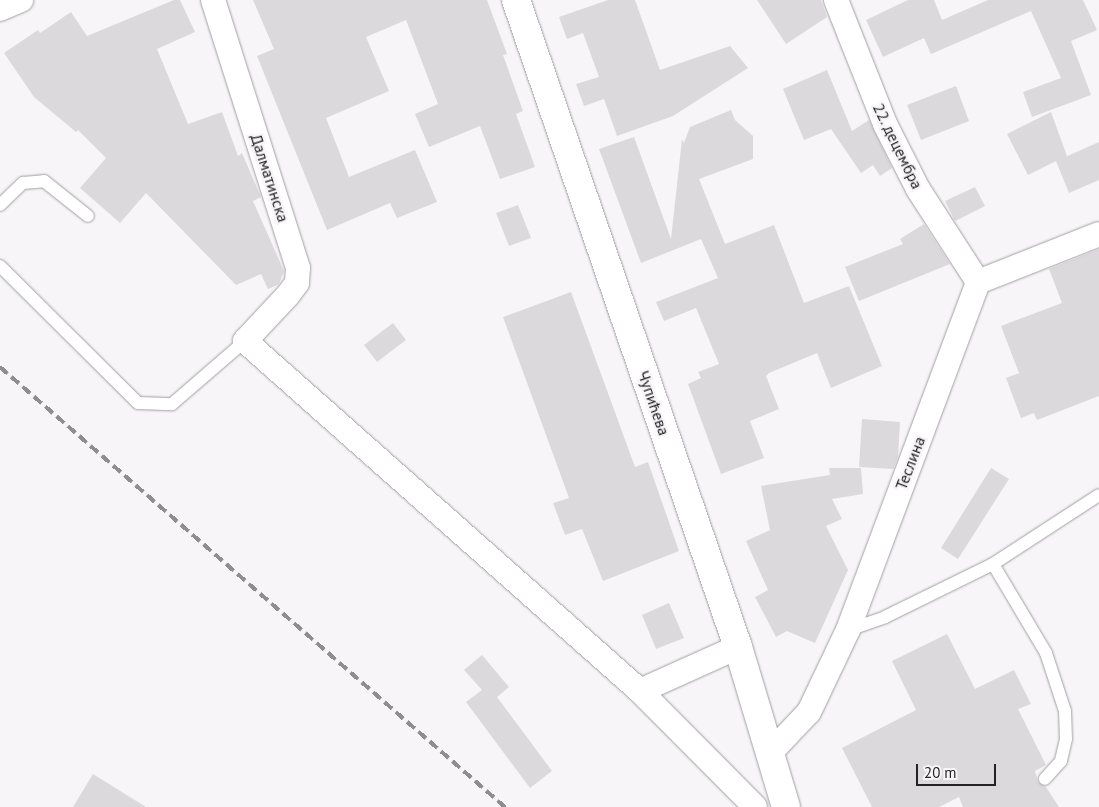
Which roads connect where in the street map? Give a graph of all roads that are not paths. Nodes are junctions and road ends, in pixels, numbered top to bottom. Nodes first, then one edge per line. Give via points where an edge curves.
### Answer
1 (21, 0) edge
2 (213, 0) edge
3 (516, 0) edge
4 (836, 0) edge
5 (0, 9) edge
6 (0, 206) edge
7 (88, 216) dead end
8 (1099, 234) edge
9 (0, 266) edge
10 (978, 282) junction
11 (245, 341) junction
12 (1099, 495) edge
13 (993, 564) junction
14 (848, 630) junction
15 (738, 647) junction
16 (640, 691) junction
17 (771, 752) junction
18 (1045, 779) dead end
19 (755, 807) edge
20 (786, 807) edge

1 - 5 street
2 - 11 street, Далматинска via 298,268 297,283
3 - 15 street, Чупићева
4 - 10 street, 22. децембра via 885,124 918,189
6 - 7 lane via 23,183 44,181
8 - 10 street
9 - 11 lane via 138,403 172,404
10 - 14 street, Теслина
11 - 16 street
12 - 13 lane
13 - 14 lane via 885,617
13 - 18 lane via 1046,653 1065,711 1066,739 1060,761
14 - 17 street, Теслина via 809,712
15 - 16 street
15 - 17 street, Чупићева
16 - 19 street
17 - 20 street, Чупићева

